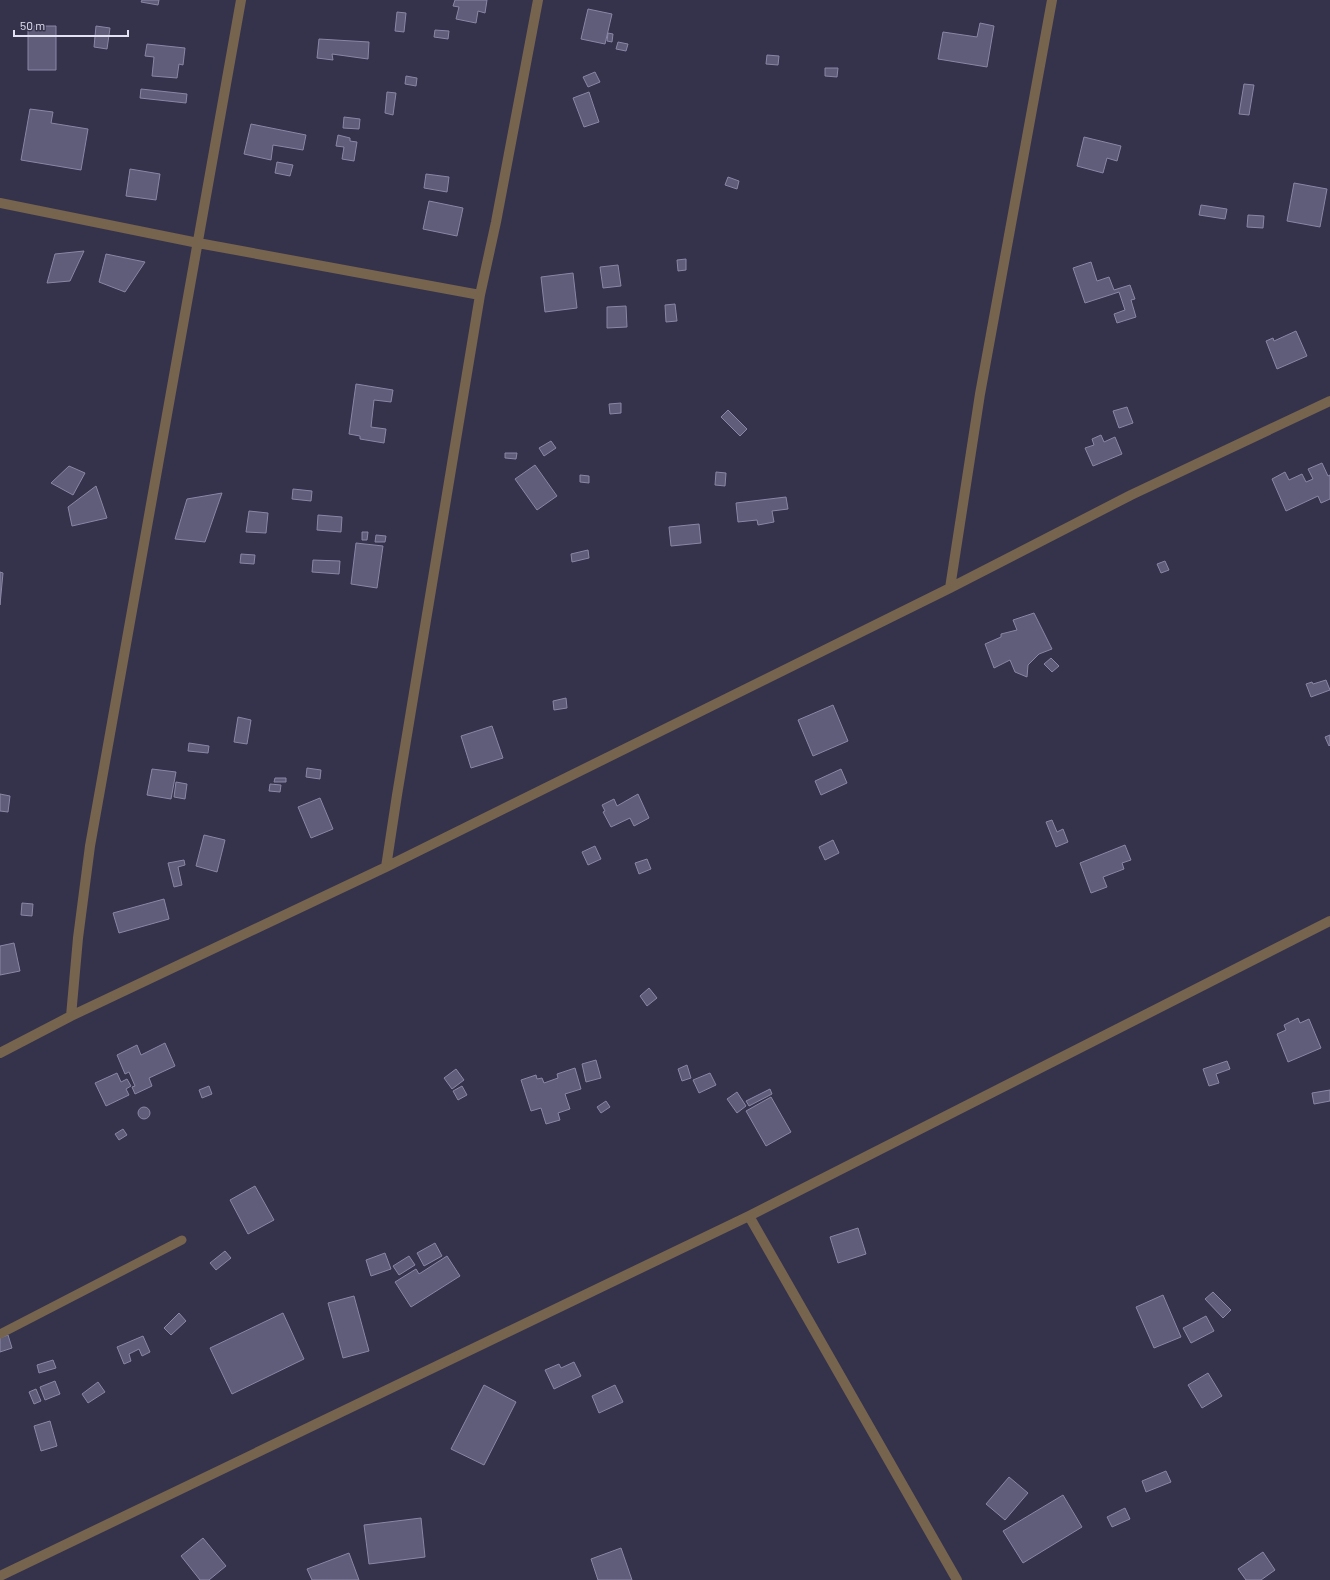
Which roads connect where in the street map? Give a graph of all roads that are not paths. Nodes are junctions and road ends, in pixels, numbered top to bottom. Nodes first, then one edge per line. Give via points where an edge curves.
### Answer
1 (241, 0) edge
2 (538, 0) edge
3 (1052, 0) edge
4 (0, 203) edge
5 (198, 243) junction
6 (480, 295) junction
7 (1330, 401) edge
8 (950, 588) junction
9 (386, 867) junction
10 (1330, 921) edge
11 (71, 1016) junction
12 (0, 1053) edge
13 (748, 1216) junction
14 (182, 1240) dead end
15 (0, 1334) edge
16 (0, 1576) edge
17 (957, 1580) edge

1 - 5 street
2 - 6 street
3 - 8 street via 980,394
4 - 5 street
5 - 6 street
5 - 11 street via 90,846
6 - 9 street
7 - 8 street via 1131,495
8 - 9 street
9 - 11 street
10 - 13 street
11 - 12 street
13 - 16 street
13 - 17 street
14 - 15 lane

